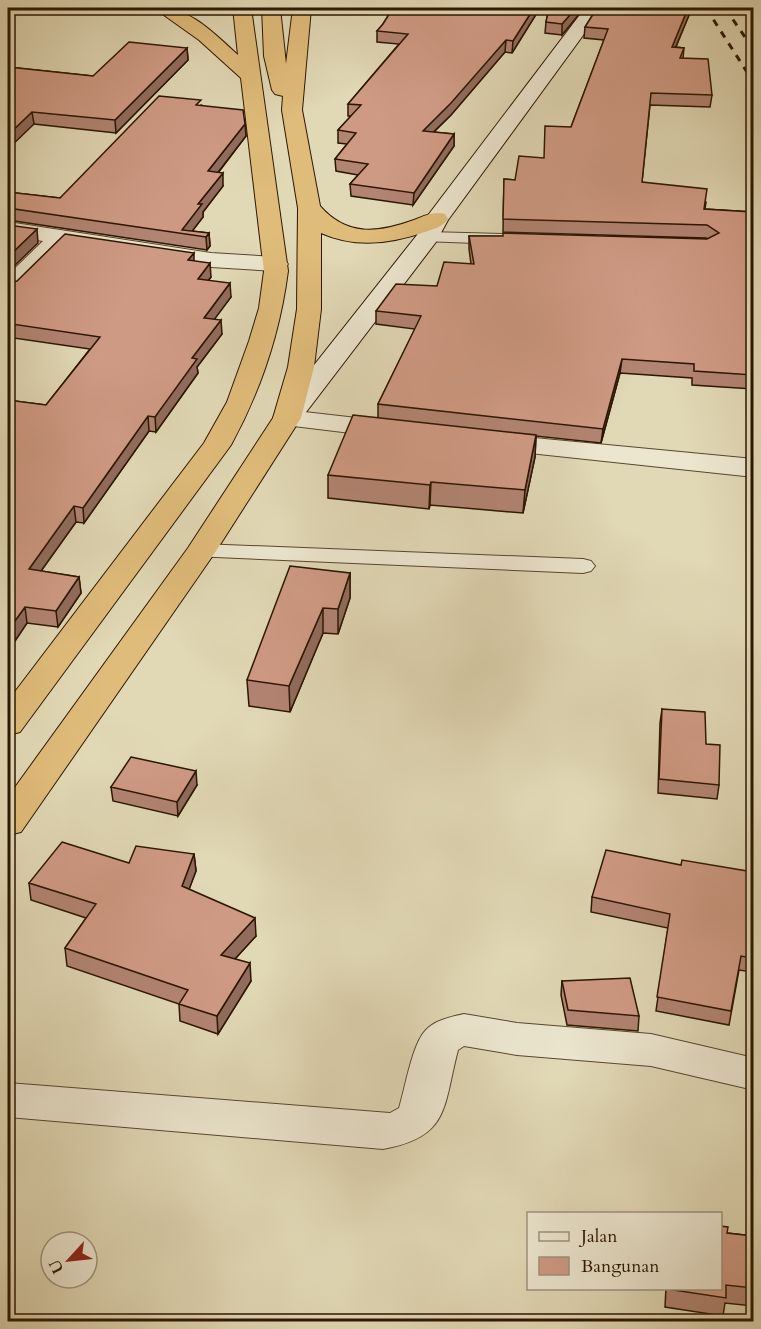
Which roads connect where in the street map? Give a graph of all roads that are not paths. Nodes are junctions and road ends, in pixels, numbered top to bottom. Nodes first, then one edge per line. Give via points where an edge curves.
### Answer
1 (163, 8) edge
2 (242, 8) edge
3 (271, 8) edge
4 (302, 8) edge
5 (594, 8) edge
6 (253, 78) junction
7 (292, 110) junction
8 (309, 208) junction
9 (432, 228) junction
10 (8, 229) edge
11 (62, 237) junction
12 (520, 240) edge
13 (276, 264) junction
14 (8, 288) edge
15 (287, 418) junction
16 (413, 433) edge
17 (470, 439) edge
18 (753, 468) edge
19 (201, 551) junction
20 (583, 566) dead end
21 (8, 724) edge
22 (8, 823) edge
23 (753, 1074) edge
24 (8, 1100) edge

1 - 6 highway via 206,36
2 - 6 highway
3 - 7 highway via 274,56 280,85
4 - 7 highway
5 - 9 street
6 - 13 highway
7 - 8 highway
8 - 9 highway via 327,227 362,236
8 - 15 highway via 309,309 301,367
9 - 12 lane
9 - 15 street
10 - 11 street
11 - 13 street via 211,260
11 - 14 street
13 - 21 highway via 262,341 241,402 217,445
15 - 16 street
15 - 19 highway
17 - 18 street
19 - 20 lane
19 - 22 highway
23 - 24 street via 651,1050 527,1040 464,1030 439,1042 418,1118 400,1129 383,1132

